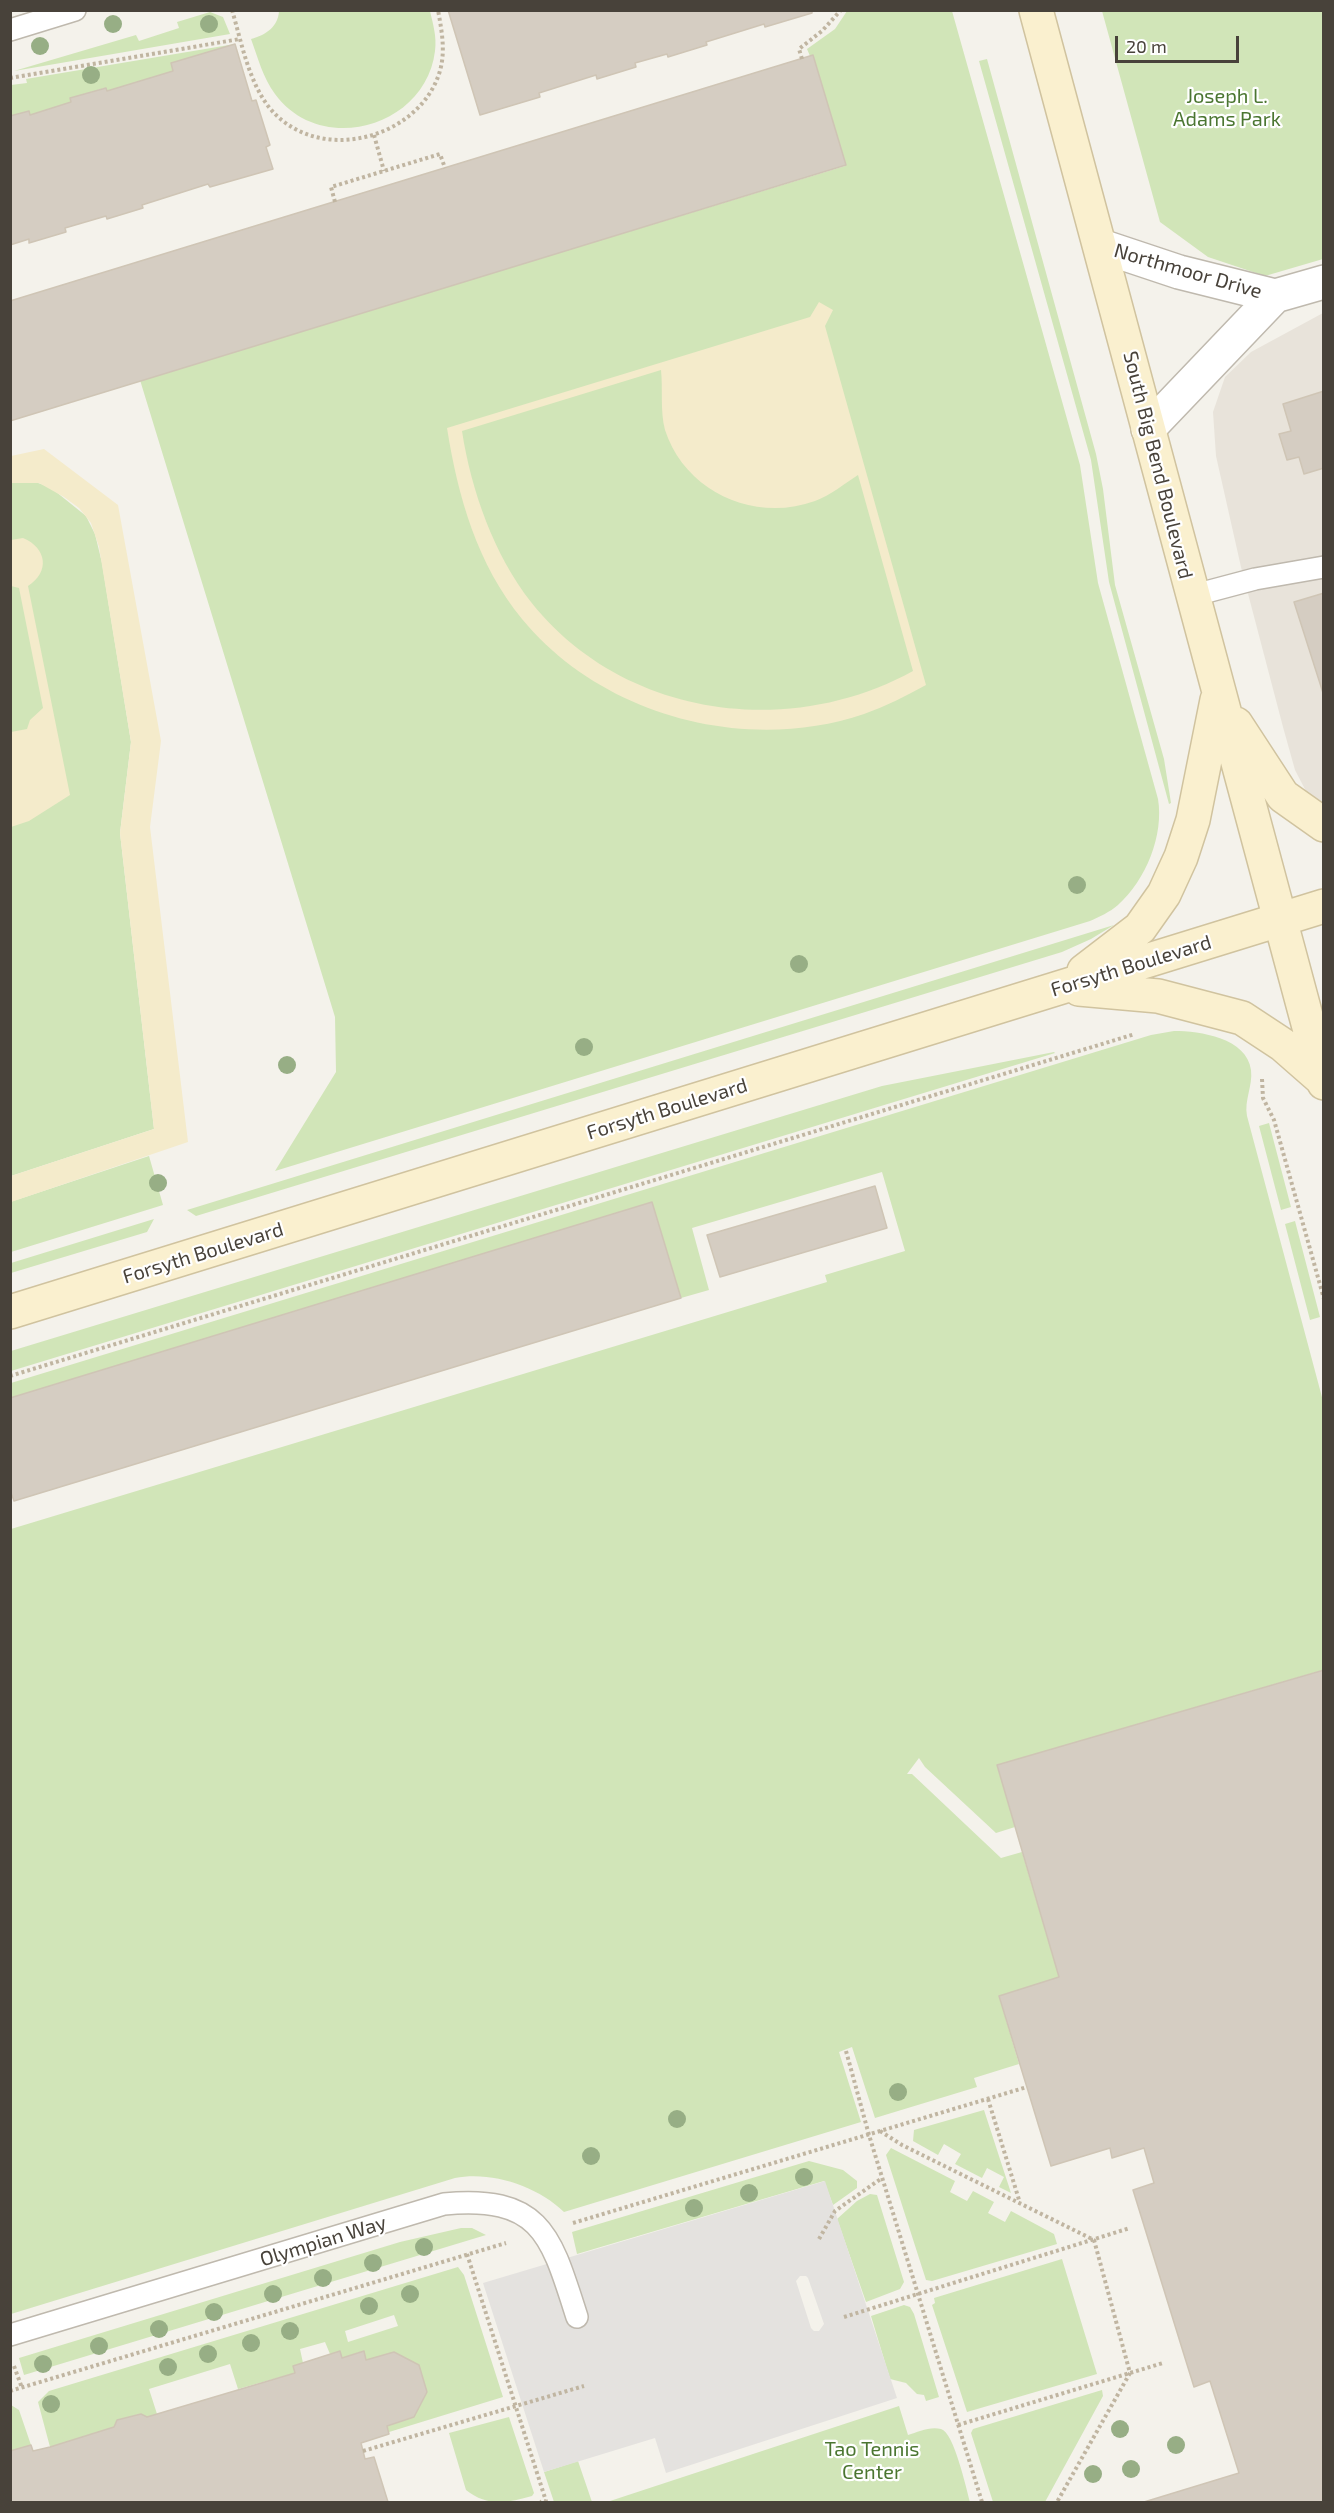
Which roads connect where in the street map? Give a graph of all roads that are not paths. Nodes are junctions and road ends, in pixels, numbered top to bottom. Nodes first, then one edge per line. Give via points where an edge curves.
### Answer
1 (75, 10) edge
2 (1035, 10) edge
3 (10, 30) edge
4 (1101, 246) junction
5 (1323, 282) edge
6 (1275, 296) junction
7 (1148, 429) junction
8 (1323, 567) edge
9 (1191, 596) junction
10 (1218, 695) junction
11 (1323, 825) edge
12 (1323, 906) edge
13 (1279, 920) junction
14 (1060, 988) junction
15 (1323, 1082) edge
16 (10, 1312) edge
17 (577, 2317) dead end
18 (10, 2335) edge

1 - 3 lane
2 - 4 main road, South Big Bend Boulevard
4 - 6 street, Northmoor Drive via 1179,272
4 - 7 main road, South Big Bend Boulevard
5 - 6 street, Northmoor Drive
6 - 7 street, Northmoor Drive
7 - 9 main road, South Big Bend Boulevard
8 - 9 lane
9 - 10 main road, South Big Bend Boulevard
10 - 11 main road via 1282,795
10 - 13 main road, South Big Bend Boulevard
10 - 14 main road via 1193,820 1164,894 1140,928
12 - 13 main road, Forsyth Boulevard
13 - 14 main road, Forsyth Boulevard
13 - 15 main road, South Big Bend Boulevard
14 - 15 main road via 1158,996 1242,1018 1283,1045
14 - 16 main road, Forsyth Boulevard
17 - 18 lane, Olympian Way via 559,2260 544,2231 508,2206 475,2201 444,2204

